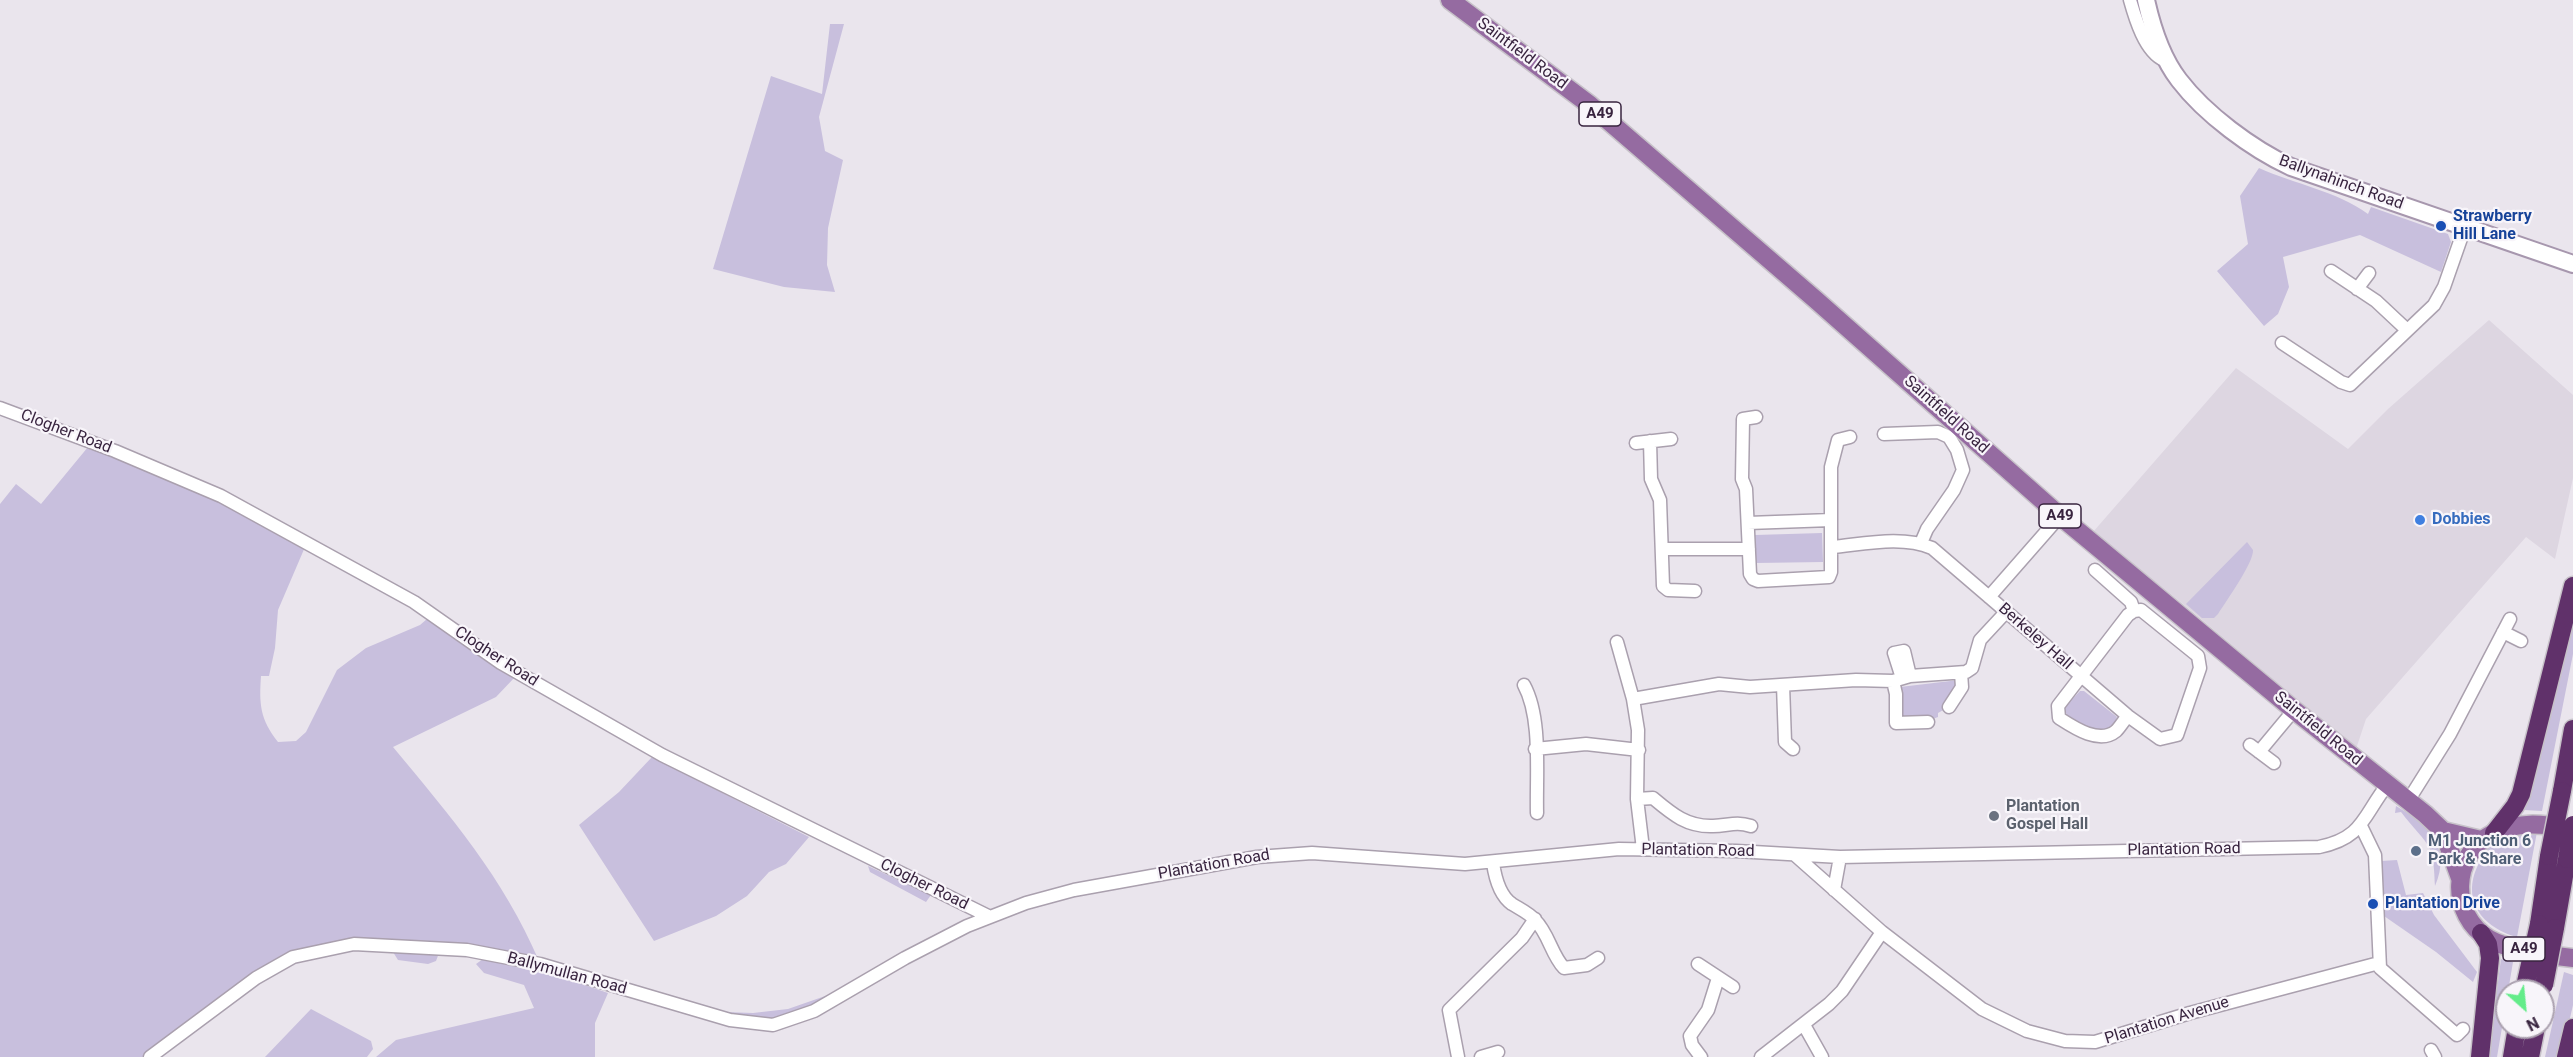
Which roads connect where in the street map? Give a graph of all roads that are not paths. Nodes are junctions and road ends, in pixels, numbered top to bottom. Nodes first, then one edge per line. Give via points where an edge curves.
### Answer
1 (1450, 0) edge
2 (2130, 0) edge
3 (2146, 0) edge
4 (2167, 60) junction
5 (2464, 227) junction
6 (2573, 264) edge
7 (2331, 271) dead end
8 (2369, 273) dead end
9 (2357, 288) junction
10 (2407, 330) junction
11 (2282, 343) dead end
12 (0, 408) edge
13 (1745, 417) dead end
14 (1884, 434) dead end
15 (1839, 437) dead end
16 (1671, 439) dead end
17 (1650, 441) junction
18 (1636, 443) dead end
19 (1963, 470) junction
20 (1976, 473) dead end
21 (2060, 516) junction
22 (1830, 520) junction
23 (1748, 523) junction
24 (1921, 543) junction
25 (1832, 547) junction
26 (1662, 549) junction
27 (1749, 549) junction
28 (2095, 570) dead end
29 (2573, 586) edge
30 (1695, 591) dead end
31 (1989, 597) junction
32 (2134, 611) junction
33 (2006, 612) junction
34 (2510, 619) dead end
35 (2503, 632) junction
36 (2521, 641) dead end
37 (1617, 642) dead end
38 (1961, 673) junction
39 (2080, 677) junction
40 (1902, 678) junction
41 (1524, 685) dead end
42 (1783, 685) junction
43 (1633, 699) junction
44 (1949, 707) dead end
45 (2294, 710) junction
46 (2128, 716) junction
47 (1928, 722) dead end
48 (2573, 729) edge
49 (1785, 745) dead end
50 (1535, 749) junction
51 (1639, 750) junction
52 (2274, 763) dead end
53 (2388, 784) junction
54 (1637, 799) junction
55 (2408, 801) junction
56 (1537, 813) dead end
57 (1751, 826) dead end
58 (2361, 826) junction
59 (2573, 826) edge
60 (2443, 831) junction
61 (2488, 836) junction
62 (1643, 849) junction
63 (1797, 856) junction
64 (1840, 857) junction
65 (2558, 858) junction
66 (1493, 863) junction
67 (2460, 878) junction
68 (1834, 890) junction
69 (988, 916) junction
70 (1535, 919) junction
71 (1882, 932) junction
72 (2481, 933) junction
73 (1598, 958) dead end
74 (2573, 958) edge
75 (2379, 963) junction
76 (1698, 964) dead end
77 (1718, 978) junction
78 (2536, 979) edge
79 (1733, 987) dead end
80 (1804, 1025) junction
81 (2573, 1028) edge
82 (2463, 1029) dead end
83 (2515, 1039) edge
84 (2534, 1039) edge
85 (1498, 1052) dead end
86 (150, 1057) edge
87 (1458, 1057) edge
88 (1481, 1057) edge
89 (1701, 1057) edge
90 (1761, 1057) edge
91 (1822, 1057) edge
92 (2480, 1057) edge
93 (2511, 1057) edge
94 (2530, 1057) edge
95 (2566, 1057) edge

1 - 21 main road, Saintfield Road / A49 via 1590,105
2 - 4 street via 2150,47
3 - 4 street, Ballynahinch Road
4 - 5 street, Ballynahinch Road via 2178,80 2197,100 2275,160
5 - 6 street, Ballynahinch Road
5 - 10 street via 2444,287 2434,305
7 - 9 street
8 - 9 street
9 - 10 street
10 - 11 street via 2350,385
12 - 69 street, Clogher Road via 221,496 414,602 501,663 662,755
13 - 23 street via 1742,479
14 - 19 street via 1938,432 1948,436
15 - 22 street via 1831,467
16 - 17 street
17 - 18 street
17 - 26 street via 1651,479 1660,500
19 - 20 street
19 - 24 street
21 - 31 street, Berkeley Hall
21 - 45 main road, Saintfield Road / A49
22 - 23 street
22 - 25 street
23 - 27 street
24 - 25 street
24 - 31 street, Berkeley Hall
25 - 27 street via 1829,577 1758,581 1750,574
26 - 27 street
26 - 30 street via 1664,586 1668,590
28 - 32 street via 2131,602
29 - 61 highway via 2521,794
31 - 33 street, Berkeley Hall
32 - 39 street, Berkeley Hall
32 - 46 street via 2141,610 2198,656 2200,668 2177,735 2160,739
33 - 38 street via 1980,640 1972,668
33 - 39 street, Berkeley Hall
34 - 35 street
35 - 36 street
35 - 55 street via 2450,734
37 - 43 street via 1626,656
38 - 40 street
38 - 44 street via 1962,687
39 - 46 street
39 - 46 street, Berkeley Hall via 2058,706 2059,718 2083,733 2104,736 2115,732
40 - 42 street
40 - 47 street via 1896,694 1896,723
41 - 50 street via 1534,711
42 - 43 street via 1719,684
42 - 49 street
43 - 51 street
45 - 52 street via 2255,749
45 - 53 main road, Saintfield Road / A49
48 - 65 highway, bridge via 2562,791
50 - 51 street via 1586,744
50 - 56 street
51 - 54 street
53 - 55 main road, Saintfield Road / A49
53 - 58 street, Plantation Road
54 - 57 street via 1653,798 1682,822 1713,826 1738,822
54 - 62 street
55 - 60 main road, Saintfield Road / A49
58 - 64 street, Plantation Road via 2345,838 2319,847
58 - 75 street via 2375,855
59 - 61 main road, A49 via 2538,824 2508,828
59 - 65 highway, bridge
60 - 61 main road, Saintfield Road / A49
60 - 67 main road, Saintfield Road / A49
61 - 67 main road, A49 via 2467,857
62 - 63 street, Plantation Road
62 - 66 street, Plantation Road via 1587,851
63 - 64 street, Plantation Road
63 - 68 street, Plantation Avenue
64 - 68 street
65 - 78 highway, bridge
66 - 69 street, Plantation Road via 1312,853 1257,857 1074,890
66 - 70 street via 1497,885 1509,903
67 - 72 main road, A49 via 2463,909
68 - 71 street, Plantation Avenue
69 - 86 street, Ballymullan Road via 814,1011 773,1025 730,1020 540,964 467,950 354,944 293,957 256,978
70 - 73 street via 1564,968 1587,965
70 - 87 street via 1522,938 1449,1010
71 - 75 street, Plantation Avenue via 1993,1016 2054,1039 2086,1043
71 - 80 street via 1842,991
72 - 74 main road, A49 via 2512,947
72 - 92 highway via 2490,958
75 - 82 street via 2383,972 2457,1035
76 - 77 street
77 - 79 street
77 - 89 street via 1708,1010 1690,1036
80 - 90 street
80 - 91 street
81 - 95 highway
83 - 93 highway
84 - 94 highway
85 - 88 street

